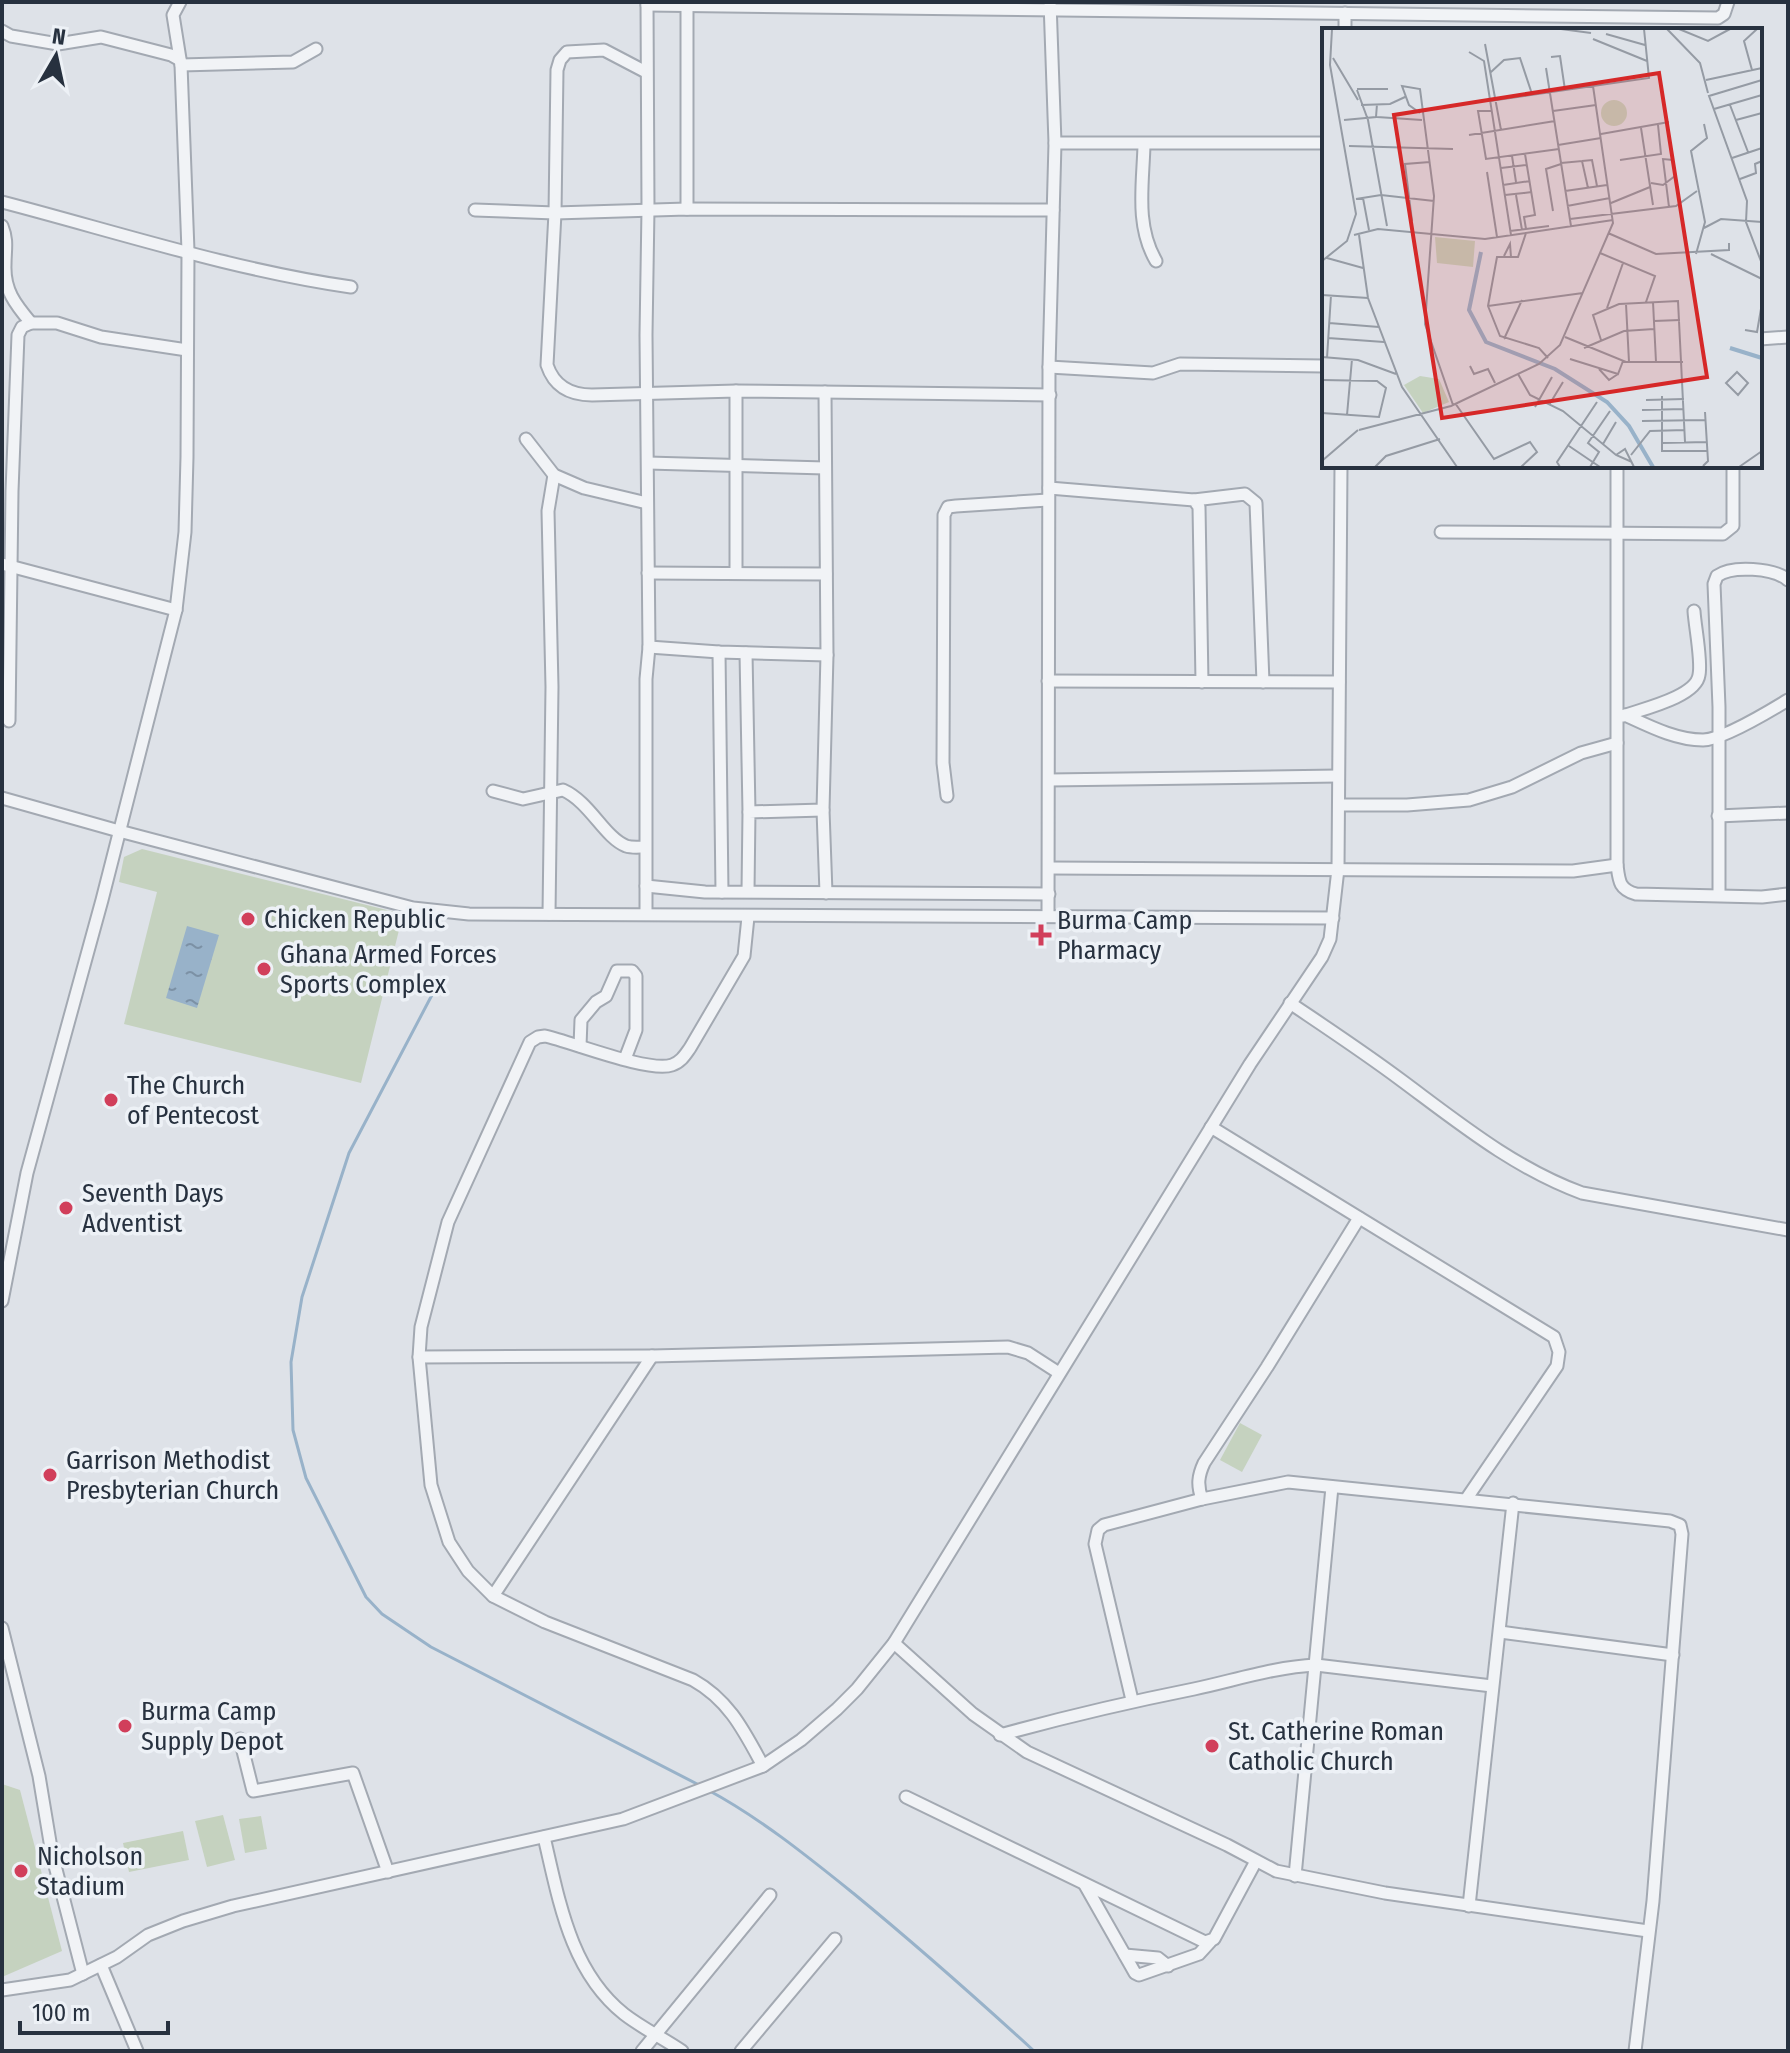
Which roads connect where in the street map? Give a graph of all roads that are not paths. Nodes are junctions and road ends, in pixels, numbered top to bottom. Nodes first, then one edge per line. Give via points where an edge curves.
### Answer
1 (168, 2) edge
2 (180, 2) edge
3 (1728, 2) edge
4 (647, 3) edge
5 (687, 3) edge
6 (932, 5) edge
7 (1050, 6) edge
8 (1155, 7) edge
9 (1345, 13) junction
10 (173, 15) junction
11 (1345, 28) edge
12 (2, 31) edge
13 (316, 49) dead end
14 (181, 63) junction
15 (646, 72) junction
16 (1055, 143) junction
17 (1322, 143) edge
18 (1144, 145) junction
19 (2, 202) edge
20 (648, 209) junction
21 (687, 209) junction
22 (475, 210) dead end
23 (1053, 210) junction
24 (555, 213) junction
25 (2, 226) edge
26 (188, 251) junction
27 (1156, 261) dead end
28 (351, 287) dead end
29 (31, 323) junction
30 (1788, 337) edge
31 (1762, 339) edge
32 (187, 350) junction
33 (1322, 366) edge
34 (1049, 367) junction
35 (736, 391) junction
36 (825, 392) junction
37 (648, 394) junction
38 (1050, 395) junction
39 (526, 439) dead end
40 (648, 463) junction
41 (735, 465) junction
42 (825, 468) junction
43 (1341, 468) edge
44 (1617, 468) edge
45 (1733, 468) edge
46 (554, 475) junction
47 (1048, 494) junction
48 (1194, 500) junction
49 (647, 503) junction
50 (1441, 532) dead end
51 (1617, 534) junction
52 (6, 565) edge
53 (648, 573) junction
54 (736, 573) junction
55 (826, 574) junction
56 (1788, 580) edge
57 (176, 610) junction
58 (1694, 611) dead end
59 (649, 647) junction
60 (719, 652) junction
61 (746, 653) junction
62 (827, 655) junction
63 (1048, 681) junction
64 (1202, 682) junction
65 (1263, 682) junction
66 (1339, 682) junction
67 (1788, 700) edge
68 (1621, 716) junction
69 (9, 721) dead end
70 (1719, 735) junction
71 (1617, 743) junction
72 (1338, 776) junction
73 (1049, 780) junction
74 (493, 791) dead end
75 (552, 792) junction
76 (947, 796) dead end
77 (2, 798) edge
78 (1339, 805) junction
79 (823, 810) junction
80 (749, 812) junction
81 (1788, 813) edge
82 (1718, 816) junction
83 (119, 831) junction
84 (645, 847) junction
85 (1617, 865) junction
86 (1049, 868) junction
87 (1338, 869) junction
88 (646, 886) junction
89 (748, 891) junction
90 (722, 892) junction
91 (826, 893) junction
92 (1049, 894) junction
93 (1788, 894) edge
94 (1719, 895) junction
95 (646, 913) junction
96 (549, 914) junction
97 (1048, 916) junction
98 (748, 917) junction
99 (1333, 918) junction
100 (1290, 1003) junction
101 (580, 1046) junction
102 (625, 1059) junction
103 (1211, 1127) junction
104 (1359, 1218) junction
105 (1788, 1230) edge
106 (2, 1301) edge
107 (652, 1356) junction
108 (419, 1357) junction
109 (1059, 1373) junction
110 (1332, 1487) junction
111 (1467, 1498) junction
112 (1202, 1499) junction
113 (1513, 1503) junction
114 (493, 1596) junction
115 (2, 1628) edge
116 (1500, 1632) junction
117 (894, 1643) junction
118 (1673, 1655) junction
119 (1316, 1665) junction
120 (1492, 1686) junction
121 (1132, 1700) junction
122 (1000, 1735) junction
123 (240, 1739) dead end
124 (763, 1766) junction
125 (906, 1797) dead end
126 (544, 1837) junction
127 (1256, 1861) junction
128 (388, 1872) junction
129 (1295, 1876) junction
130 (1084, 1885) junction
131 (770, 1895) dead end
132 (1118, 1901) junction
133 (1469, 1906) junction
134 (1102, 1916) junction
135 (1648, 1931) junction
136 (835, 1939) dead end
137 (1210, 1942) junction
138 (1125, 1955) junction
139 (101, 1965) junction
140 (1168, 1966) junction
141 (83, 1974) junction
142 (2, 1990) edge
143 (655, 2033) junction
144 (137, 2051) edge
145 (642, 2051) edge
146 (682, 2051) edge
147 (741, 2051) edge
148 (1635, 2051) edge

1 - 10 street
2 - 10 street
3 - 9 street via 1718,18
4 - 5 street
4 - 15 street
5 - 6 street
5 - 21 street
6 - 7 street
7 - 8 street
7 - 16 street
8 - 9 street
9 - 11 street
10 - 14 street
12 - 14 street via 58,44 101,37 171,55
13 - 14 street via 293,62
14 - 26 street
15 - 20 street
15 - 24 street via 604,50 567,52 560,60
16 - 18 street
16 - 23 street
17 - 18 street
18 - 27 street via 1144,233
19 - 26 street
20 - 21 street
20 - 24 street
20 - 37 street
21 - 23 street
22 - 24 street
23 - 34 street
24 - 37 street via 547,365 551,376 578,395
25 - 29 street via 8,244 8,292
26 - 28 street
26 - 32 street
29 - 32 street via 57,323 101,337
29 - 52 street via 22,327 16,350
30 - 31 street
32 - 57 street via 185,532
33 - 34 street via 1180,364 1153,373
34 - 38 street
35 - 36 street
35 - 37 street
35 - 41 street
36 - 38 street
36 - 42 street
37 - 40 street
38 - 47 street
39 - 46 street
40 - 41 street
40 - 49 street
41 - 42 street
41 - 54 street
42 - 55 street
43 - 66 street
44 - 51 street
45 - 51 street via 1733,526 1723,534
46 - 49 street
46 - 75 street via 548,511
47 - 48 street
47 - 63 street
47 - 76 street via 948,507 944,515
48 - 64 street via 1199,507
48 - 65 street via 1245,494 1256,503
49 - 53 street
50 - 51 street
51 - 68 street
52 - 57 street
52 - 69 street
53 - 54 street
53 - 59 street
54 - 55 street
55 - 62 street
56 - 70 street via 1771,570 1730,570 1717,576
57 - 83 street
58 - 68 street via 1700,677 1679,697
59 - 60 street
59 - 84 street
60 - 61 street
60 - 90 street
61 - 62 street
61 - 80 street
62 - 79 street
63 - 64 street
63 - 73 street
64 - 65 street
65 - 66 street
66 - 72 street
67 - 70 street
68 - 70 street via 1682,737 1705,741
68 - 71 street
70 - 82 street
71 - 78 street via 1469,800
71 - 85 street
72 - 73 street
72 - 78 street
73 - 86 street
74 - 75 street via 523,799
75 - 84 street via 573,794 626,846
75 - 96 street
77 - 83 street
78 - 87 street
79 - 80 street
79 - 91 street
80 - 89 street
81 - 82 street
82 - 94 street
83 - 96 street via 413,908
83 - 106 street via 27,1173
84 - 88 street
85 - 87 street via 1573,871
85 - 94 street via 1625,891
86 - 87 street
86 - 92 street
87 - 99 street
88 - 90 street
88 - 95 street
89 - 90 street
89 - 91 street
91 - 92 street
92 - 97 street
93 - 94 street
95 - 96 street
95 - 98 street
97 - 98 street
97 - 99 street
98 - 102 street via 744,956 682,1059 661,1066
99 - 100 street via 1322,957
100 - 103 street
100 - 105 street via 1446,1115 1553,1182 1582,1193
101 - 102 street
101 - 102 street via 584,1015 606,996 617,971 632,971 637,1023
101 - 108 street via 538,1037 524,1051 448,1222 421,1327
103 - 104 street
103 - 109 street
104 - 111 street via 1554,1337 1557,1366
104 - 112 street via 1204,1463 1198,1487
107 - 108 street
107 - 109 street via 1008,1347
107 - 114 street
108 - 114 street via 427,1459 439,1516 468,1571
109 - 117 street
110 - 111 street
110 - 112 street via 1279,1483
110 - 119 street
111 - 113 street
112 - 121 street via 1104,1525 1095,1536
113 - 116 street
113 - 118 street via 1680,1525
114 - 124 street via 714,1692
115 - 141 street
116 - 118 street
116 - 120 street
117 - 122 street
117 - 124 street via 837,1709
118 - 135 street
119 - 120 street
119 - 121 street
119 - 129 street
120 - 133 street
121 - 122 street
122 - 127 street
123 - 128 street via 253,1791 353,1773
124 - 126 street via 623,1819
125 - 130 street
126 - 128 street
126 - 143 street via 563,1919 585,1969 625,2014
127 - 129 street
127 - 137 street
128 - 139 street via 183,1921 148,1935
129 - 133 street
130 - 132 street
130 - 134 street
131 - 143 street
132 - 134 street
132 - 137 street
133 - 135 street
134 - 138 street
135 - 148 street
136 - 147 street
137 - 140 street via 1199,1954
138 - 140 street via 1158,1958
138 - 140 street via 1139,1975
139 - 141 street
139 - 144 street
141 - 142 street
143 - 145 street
143 - 146 street

